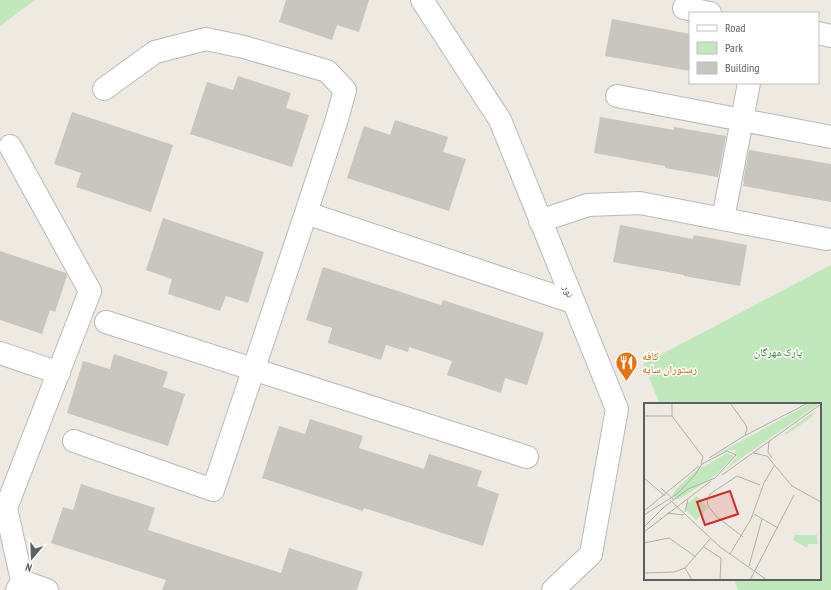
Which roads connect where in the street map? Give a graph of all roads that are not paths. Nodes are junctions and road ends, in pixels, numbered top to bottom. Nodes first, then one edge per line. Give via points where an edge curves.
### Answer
1 (422, 0) edge
2 (684, 8) dead end
3 (705, 12) edge
4 (819, 33) edge
5 (831, 36) edge
6 (749, 84) edge
7 (104, 89) dead end
8 (617, 96) dead end
9 (742, 120) junction
10 (831, 137) edge
11 (10, 146) dead end
12 (306, 213) junction
13 (723, 219) junction
14 (540, 220) junction
15 (826, 239) dead end
16 (573, 302) junction
17 (106, 322) dead end
18 (0, 352) edge
19 (253, 370) junction
20 (59, 373) junction
21 (74, 441) dead end
22 (527, 457) dead end
23 (3, 507) edge
24 (20, 585) edge
25 (47, 590) edge
26 (553, 590) edge

1 - 14 street, نور via 500,120
2 - 3 street
4 - 5 street
6 - 9 street
7 - 12 street via 155,52 206,39 327,71 345,90
8 - 9 street
9 - 10 street
9 - 13 street
11 - 20 street via 90,291
12 - 16 street
12 - 19 street
13 - 14 street via 640,203 588,205
13 - 15 street
14 - 16 street, نور
16 - 26 street, نور via 617,410 591,554
17 - 19 street
18 - 20 street
19 - 21 street via 213,490
19 - 22 street
20 - 23 street
23 - 24 street
24 - 25 street

